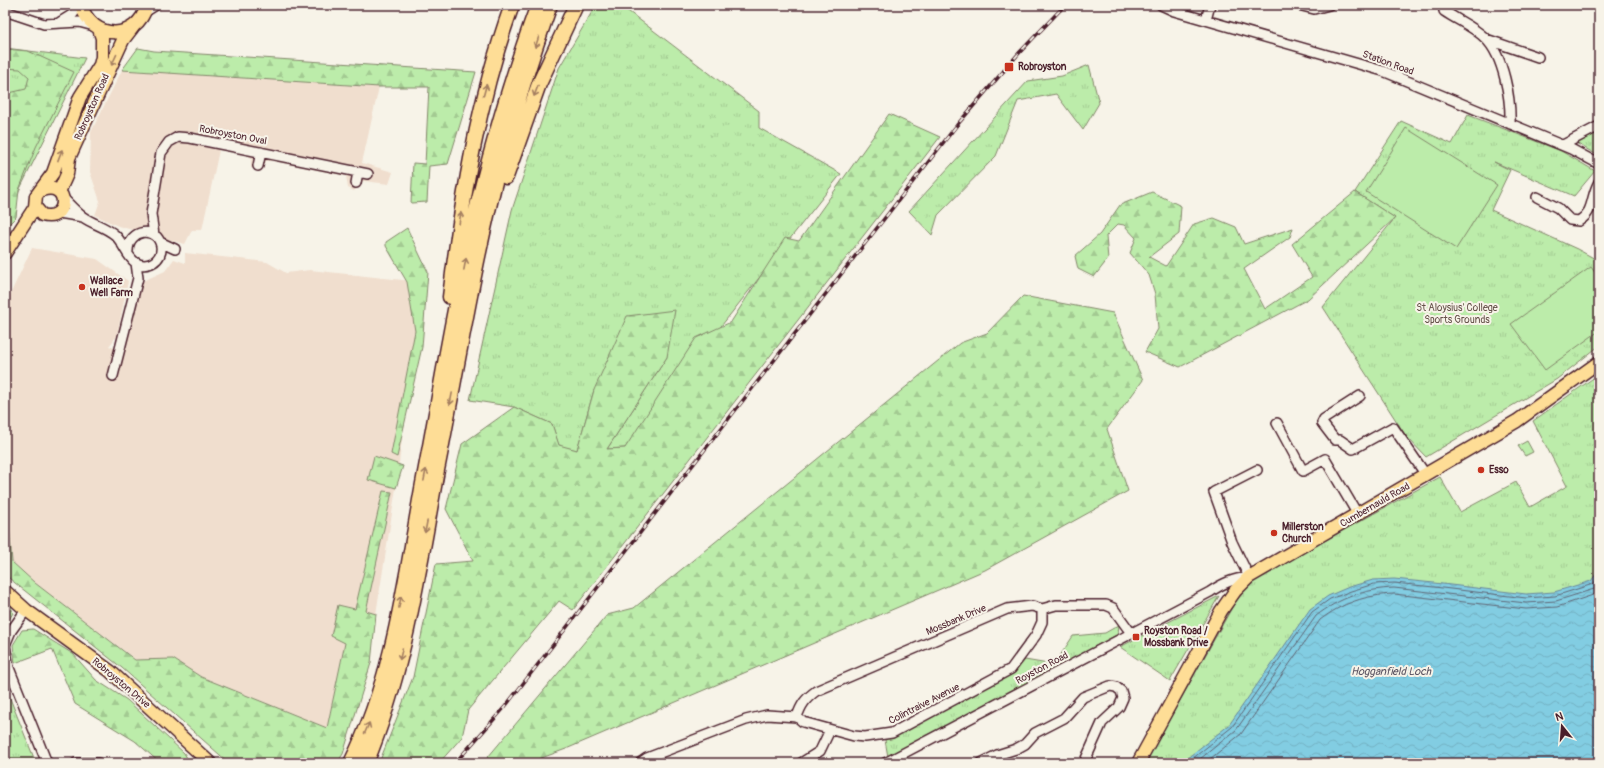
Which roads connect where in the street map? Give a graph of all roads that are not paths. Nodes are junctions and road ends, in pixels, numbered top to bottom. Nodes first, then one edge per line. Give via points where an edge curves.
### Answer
1 (81, 5) edge
2 (156, 5) edge
3 (512, 5) edge
4 (538, 5) edge
5 (550, 5) edge
6 (576, 5) edge
7 (1161, 5) edge
8 (1210, 5) edge
9 (1298, 5) edge
10 (1329, 5) edge
11 (146, 8) edge
12 (12, 10) edge
13 (1444, 11) dead end
14 (1206, 20) junction
15 (55, 24) junction
16 (133, 26) junction
17 (96, 28) junction
18 (1486, 39) junction
19 (1538, 57) dead end
20 (1510, 124) junction
21 (1599, 126) edge
22 (1563, 145) junction
23 (261, 152) junction
24 (1599, 164) edge
25 (258, 166) dead end
26 (358, 172) junction
27 (368, 174) dead end
28 (1599, 182) edge
29 (356, 183) dead end
30 (42, 190) junction
31 (61, 195) junction
32 (1537, 197) dead end
33 (39, 211) junction
34 (59, 213) junction
35 (152, 214) junction
36 (83, 217) junction
37 (115, 234) junction
38 (137, 234) junction
39 (157, 238) junction
40 (7, 249) edge
41 (128, 251) junction
42 (160, 256) junction
43 (136, 263) junction
44 (149, 265) junction
45 (138, 278) junction
46 (1599, 362) edge
47 (456, 373) junction
48 (113, 376) dead end
49 (1360, 396) dead end
50 (435, 423) junction
51 (1277, 423) dead end
52 (1257, 470) dead end
53 (1426, 475) junction
54 (1358, 515) junction
55 (1249, 577) junction
56 (5, 591) edge
57 (1236, 591) junction
58 (1210, 592) junction
59 (1042, 609) junction
60 (26, 610) junction
61 (1131, 633) junction
62 (5, 646) edge
63 (797, 717) junction
64 (830, 730) junction
65 (47, 763) edge
66 (76, 763) edge
67 (98, 763) edge
68 (210, 763) edge
69 (351, 763) edge
70 (366, 763) edge
71 (640, 763) edge
72 (801, 763) edge
73 (885, 763) edge
74 (981, 763) edge
75 (1084, 763) edge
76 (1138, 763) edge

1 - 15 street via 69,18
1 - 17 main road via 84,14
2 - 11 street
50 -> 3 highway via 459,222 472,149 491,70
50 -> 4 highway via 475,216 514,75
5 -> 47 highway via 524,80 499,167 477,260
6 -> 47 highway via 539,84 512,158 489,237
7 - 14 street, Station Road
8 - 14 street
9 - 10 street via 1314,9
11 - 16 main road, Robroyston Road
12 - 15 street via 44,24
13 - 18 street
14 - 20 street, Station Road via 1383,70
15 - 17 street via 79,22
16 - 17 main road via 119,32
16 -> 31 main road, Robroyston Road via 123,40 69,158
30 -> 17 main road, Robroyston Road via 60,155 80,97 100,65 103,50 101,34
18 - 19 street
18 - 20 street via 1499,61 1507,85 1511,109
20 - 22 street, Station Road
21 - 22 street
22 - 24 street, Station Road
23 - 25 street
23 - 26 street, Robroyston Oval
23 - 35 street, Robroyston Oval via 190,138 178,137 169,142 161,153
26 - 27 street, Robroyston Oval
26 - 29 street
28 - 32 street via 1587,216 1579,221 1570,220 1558,208
30 - 31 main road via 51,188
30 - 33 main road, Robroyston Road via 36,196
31 - 34 main road, Robroyston Road via 64,203
31 - 36 street
33 - 34 main road via 53,216
33 - 40 main road, Robroyston Road
34 - 36 street
35 - 38 street
35 - 39 street
36 - 37 street
37 - 38 street
37 - 41 street
38 - 39 street via 147,232
38 - 41 street via 129,242
39 - 42 street
39 - 42 street via 175,249
41 - 43 street
42 - 44 street
43 - 44 street
43 - 45 street
44 - 45 street
45 - 48 street
46 - 53 main road, Cumbernauld Road via 1518,420
47 -> 70 highway via 405,638 388,705
49 - 53 street via 1324,418 1322,423 1335,440 1340,440 1353,450 1393,427
69 -> 50 highway via 372,716 391,649
51 - 54 street via 1303,471 1325,459
52 - 55 street via 1214,492 1232,542
53 - 54 main road, Cumbernauld Road
54 - 55 main road, Cumbernauld Road
55 - 57 main road, Cumbernauld Road
55 - 58 street, Royston Road via 1230,580
56 - 60 main road
57 - 58 street, Royston Road via 1226,588
57 - 76 main road, Cumbernauld Road via 1221,612
58 - 61 street, Royston Road
59 - 61 street, Mossbank Drive via 1056,606 1106,605 1113,608
59 - 63 street, Mossbank Drive via 1032,606 1007,609 816,691 807,697
59 - 64 street, Colintraive Avenue via 1042,622 1036,635 1011,669 996,678 892,733 865,737
60 - 62 street via 10,631
60 - 68 main road, Robroyston Drive via 110,671
61 - 73 street, Royston Road
62 - 65 street via 9,668
63 - 64 street, Colintraive Avenue via 803,722
63 - 71 street, Colintraive Avenue via 767,715 746,720 647,758
64 - 72 street via 820,751
66 - 67 street
74 - 75 street via 1024,744 1034,733 1064,718 1083,697 1110,686 1116,687 1121,691 1119,707 1102,723

